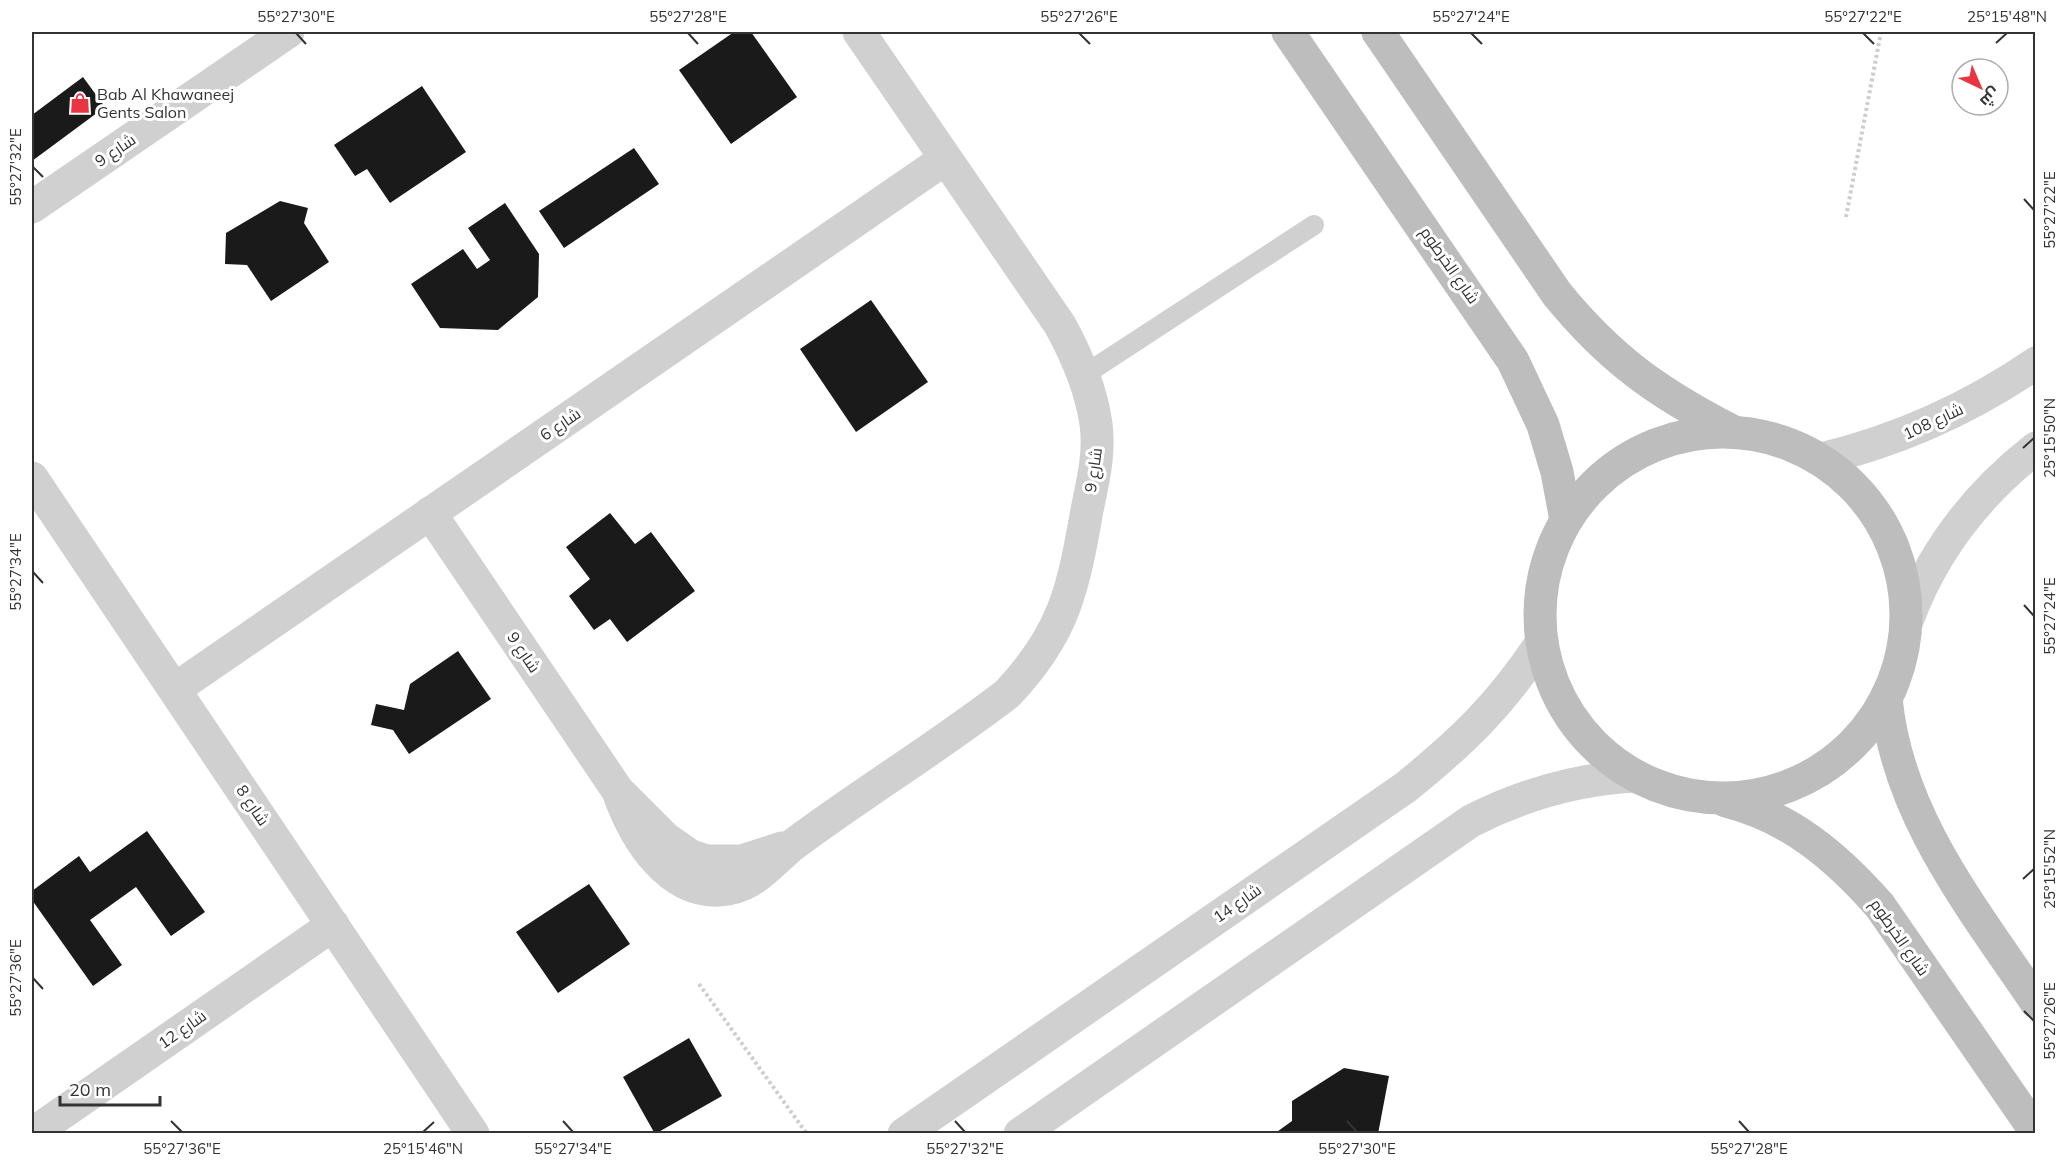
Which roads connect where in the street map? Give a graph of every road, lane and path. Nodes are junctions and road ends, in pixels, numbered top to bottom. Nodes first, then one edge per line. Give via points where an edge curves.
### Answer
1 (285, 32) edge
2 (859, 32) edge
3 (1288, 32) edge
4 (1378, 32) edge
5 (1881, 32) edge
6 (945, 159) junction
7 (32, 207) edge
8 (1846, 217) dead end
9 (1314, 225) dead end
10 (2036, 363) edge
11 (1084, 375) junction
12 (1732, 431) junction
13 (2036, 448) edge
14 (1821, 459) junction
15 (32, 478) edge
16 (430, 513) junction
17 (1566, 520) junction
18 (1907, 621) junction
19 (1542, 642) junction
20 (175, 689) junction
21 (1886, 698) junction
22 (1635, 776) junction
23 (1716, 798) junction
24 (333, 925) junction
25 (699, 984) dead end
26 (2036, 1002) edge
27 (2036, 1132) edge
28 (32, 1134) edge
29 (473, 1134) edge
30 (807, 1134) edge
31 (904, 1134) edge
32 (1020, 1134) edge

1 - 7 street, شارع 9
2 - 6 street, شارع 9
3 - 17 main road, شارع الخرطوم via 1513,361 1543,425
4 - 12 main road via 1580,322 1633,372 1664,394
5 - 8 path
6 - 11 street, شارع 9 via 1060,325
6 - 16 street, شارع 6
9 - 11 lane
10 - 14 street, شارع 108 via 1986,396 1939,420 1901,436
11 - 16 street, شارع 9 via 1096,422 1098,451 1071,594 1046,647 999,700 792,845 742,861 707,861 691,856 664,838 618,791
12 - 14 main road via 1778,440
12 - 17 main road via 1693,434 1664,442 1620,463 1590,489
13 - 18 street via 2002,474 1949,537 1917,592
14 - 18 main road via 1858,490 1886,529 1902,573
15 - 20 street, شارع 8
16 - 20 street, شارع 6
17 - 19 main road via 1549,558 1540,600
18 - 21 main road via 1900,660
19 - 22 main road via 1552,683 1572,720 1600,752
19 - 31 street, شارع 14 via 1521,674 1472,732 1406,787
20 - 24 street, شارع 8
21 - 23 main road via 1863,732 1833,761 1797,782 1757,794
21 - 26 main road via 1899,763 1922,827
22 - 23 main road via 1674,792
22 - 32 street via 1603,778 1540,791 1471,821
23 - 27 main road, شارع الخرطوم via 1744,805 1796,830 1828,851 1855,877 1880,906
24 - 28 street, شارع 12
24 - 29 street, شارع 8
25 - 30 path

